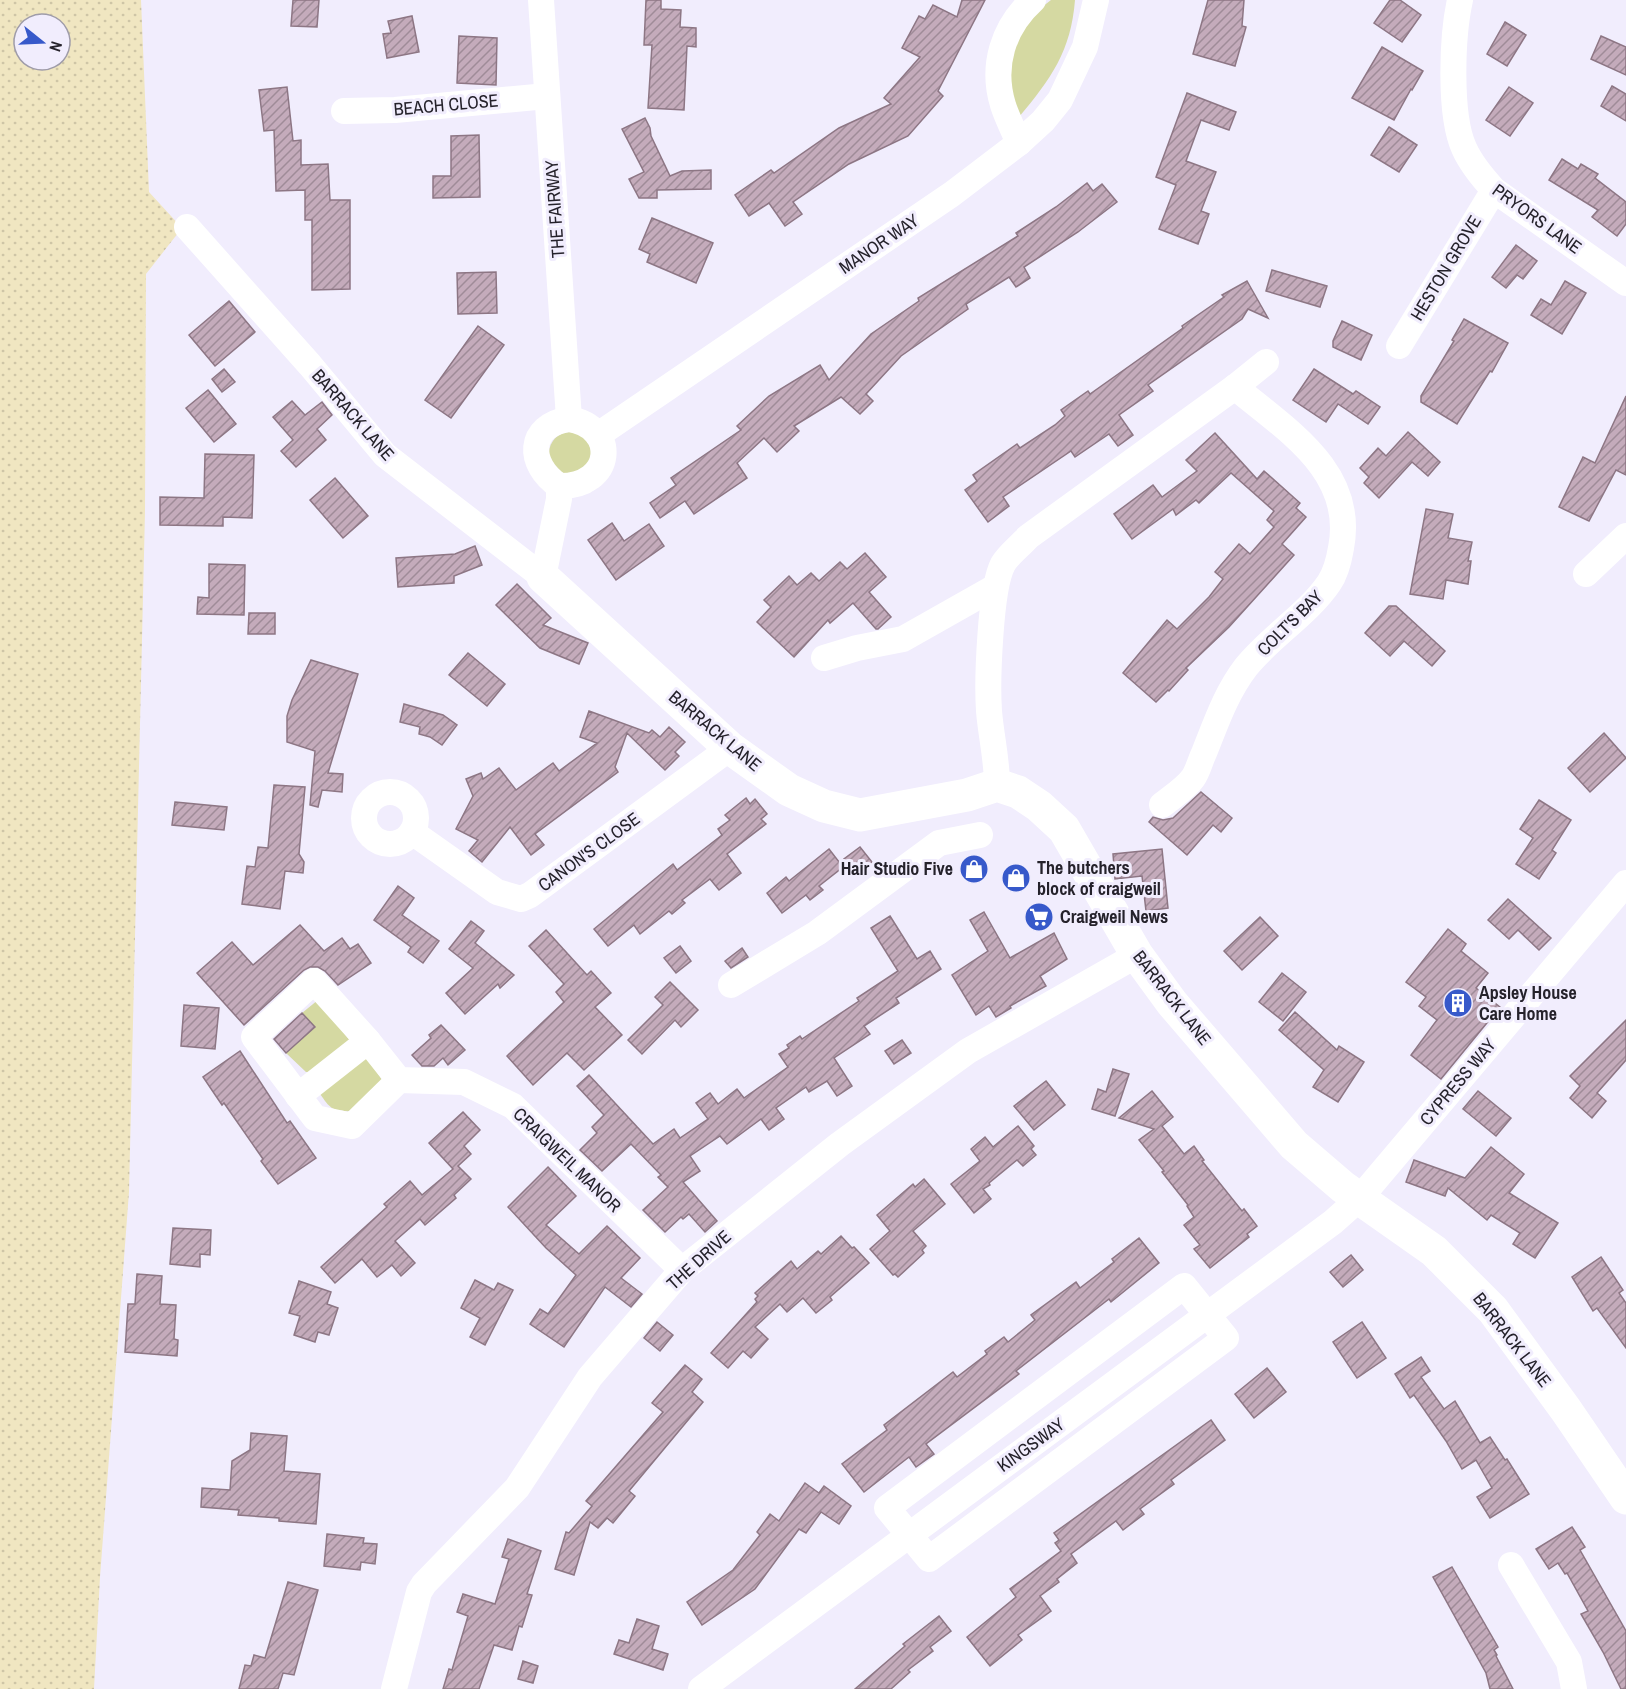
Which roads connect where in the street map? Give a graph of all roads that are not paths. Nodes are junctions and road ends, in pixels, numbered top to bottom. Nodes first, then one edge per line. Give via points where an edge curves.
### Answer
1 (541, 0) edge
2 (1033, 0) edge
3 (1096, 0) edge
4 (1460, 0) edge
5 (547, 96) junction
6 (345, 111) dead end
7 (1019, 143) junction
8 (1494, 190) junction
9 (187, 227) dead end
10 (1626, 283) edge
11 (1399, 346) dead end
12 (1266, 362) dead end
13 (1235, 387) junction
14 (569, 419) junction
15 (598, 435) junction
16 (559, 486) junction
17 (1626, 536) edge
18 (1586, 574) dead end
19 (543, 577) junction
20 (995, 587) junction
21 (824, 658) dead end
22 (730, 748) junction
23 (997, 784) junction
24 (1162, 805) dead end
25 (412, 832) dead end
26 (980, 835) dead end
27 (1626, 883) edge
28 (1137, 955) junction
29 (731, 985) dead end
30 (368, 1041) junction
31 (399, 1080) junction
32 (298, 1096) junction
33 (1360, 1198) junction
34 (682, 1270) junction
35 (1208, 1314) junction
36 (1626, 1498) edge
37 (909, 1535) junction
38 (1511, 1565) dead end
39 (394, 1689) edge
40 (701, 1689) edge
41 (1574, 1689) edge

1 - 5 street, THE FAIRWAY
2 - 7 street via 1009,29 998,69 1003,105
3 - 7 street, MANOR WAY via 1085,47 1060,100
4 - 8 street, PRYORS LANE via 1455,117 1464,148 1478,173
5 - 6 street, BEACH CLOSE
5 - 14 street, THE FAIRWAY
7 - 15 street, MANOR WAY via 952,194
8 - 10 street, PRYORS LANE
8 - 11 street, HESTON GROVE
9 - 19 street, BARRACK LANE via 385,455
12 - 13 street
13 - 20 street via 1028,537 1003,564
13 - 24 street, COLT'S BAY via 1302,441 1324,466 1340,501 1344,532 1331,581 1246,667 1226,697 1193,779
14 - 15 street via 580,420
14 - 16 street via 549,426 537,442 542,472
15 - 16 street via 603,454 596,473 580,485
16 - 19 street
17 - 18 street
19 - 22 street, BARRACK LANE
20 - 21 street via 903,639
20 - 23 street via 989,711
22 - 23 street, BARRACK LANE via 789,790 824,806 860,815 967,795
22 - 25 street, CANON'S CLOSE via 521,899 497,892
23 - 28 street, BARRACK LANE via 1039,806 1064,829
26 - 29 street via 939,843 817,933
27 - 33 street, CYPRESS WAY
28 - 33 street, BARRACK LANE via 1172,1003 1294,1145
28 - 34 street, THE DRIVE via 968,1051 840,1144
30 - 31 street
30 - 32 street
30 - 32 street via 314,981 254,1037
31 - 32 street via 352,1126 315,1118
31 - 34 street, CRAIGWEIL MANOR via 464,1082 513,1106
33 - 35 street
33 - 36 street, BARRACK LANE via 1434,1251 1493,1310
34 - 39 street, THE DRIVE via 590,1377 517,1488 424,1584
35 - 37 street via 1226,1338 929,1559
35 - 37 street via 1184,1286 887,1508
37 - 40 street
38 - 41 street via 1569,1662

